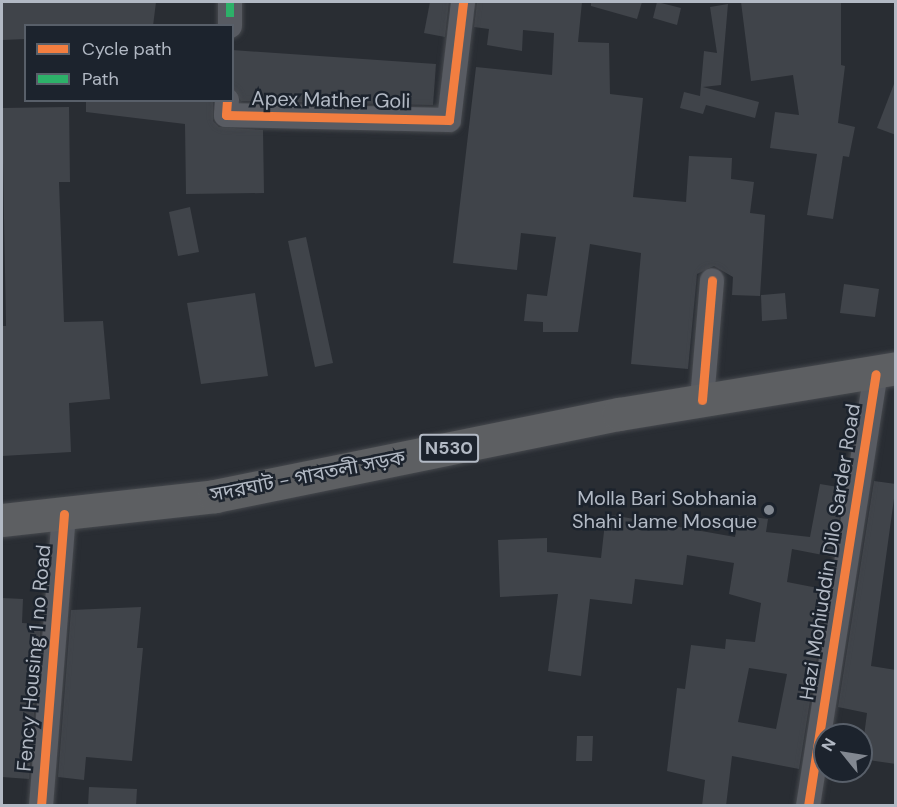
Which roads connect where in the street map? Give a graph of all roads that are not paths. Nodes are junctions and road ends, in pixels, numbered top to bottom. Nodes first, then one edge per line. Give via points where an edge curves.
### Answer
1 (230, 2) edge
2 (463, 2) edge
3 (230, 24) edge
4 (227, 102) edge
5 (712, 280) dead end
6 (886, 371) edge
7 (702, 400) junction
8 (64, 514) junction
9 (2, 520) edge
10 (41, 806) edge
11 (808, 806) edge

1 - 3 street
2 - 4 street, Apex Mather Goli via 449,120 226,115
5 - 7 street
6 - 7 highway, সদরঘাট - গাবতলী সড়ক / N530
6 - 11 street, Hazi Mohiuddin Dilo Sarder Road
7 - 8 highway, সদরঘাট - গাবতলী সড়ক / N530 via 215,496
8 - 9 highway, সদরঘাট - গাবতলী সড়ক / N530
8 - 10 street, Fency Housing 1 no Road

